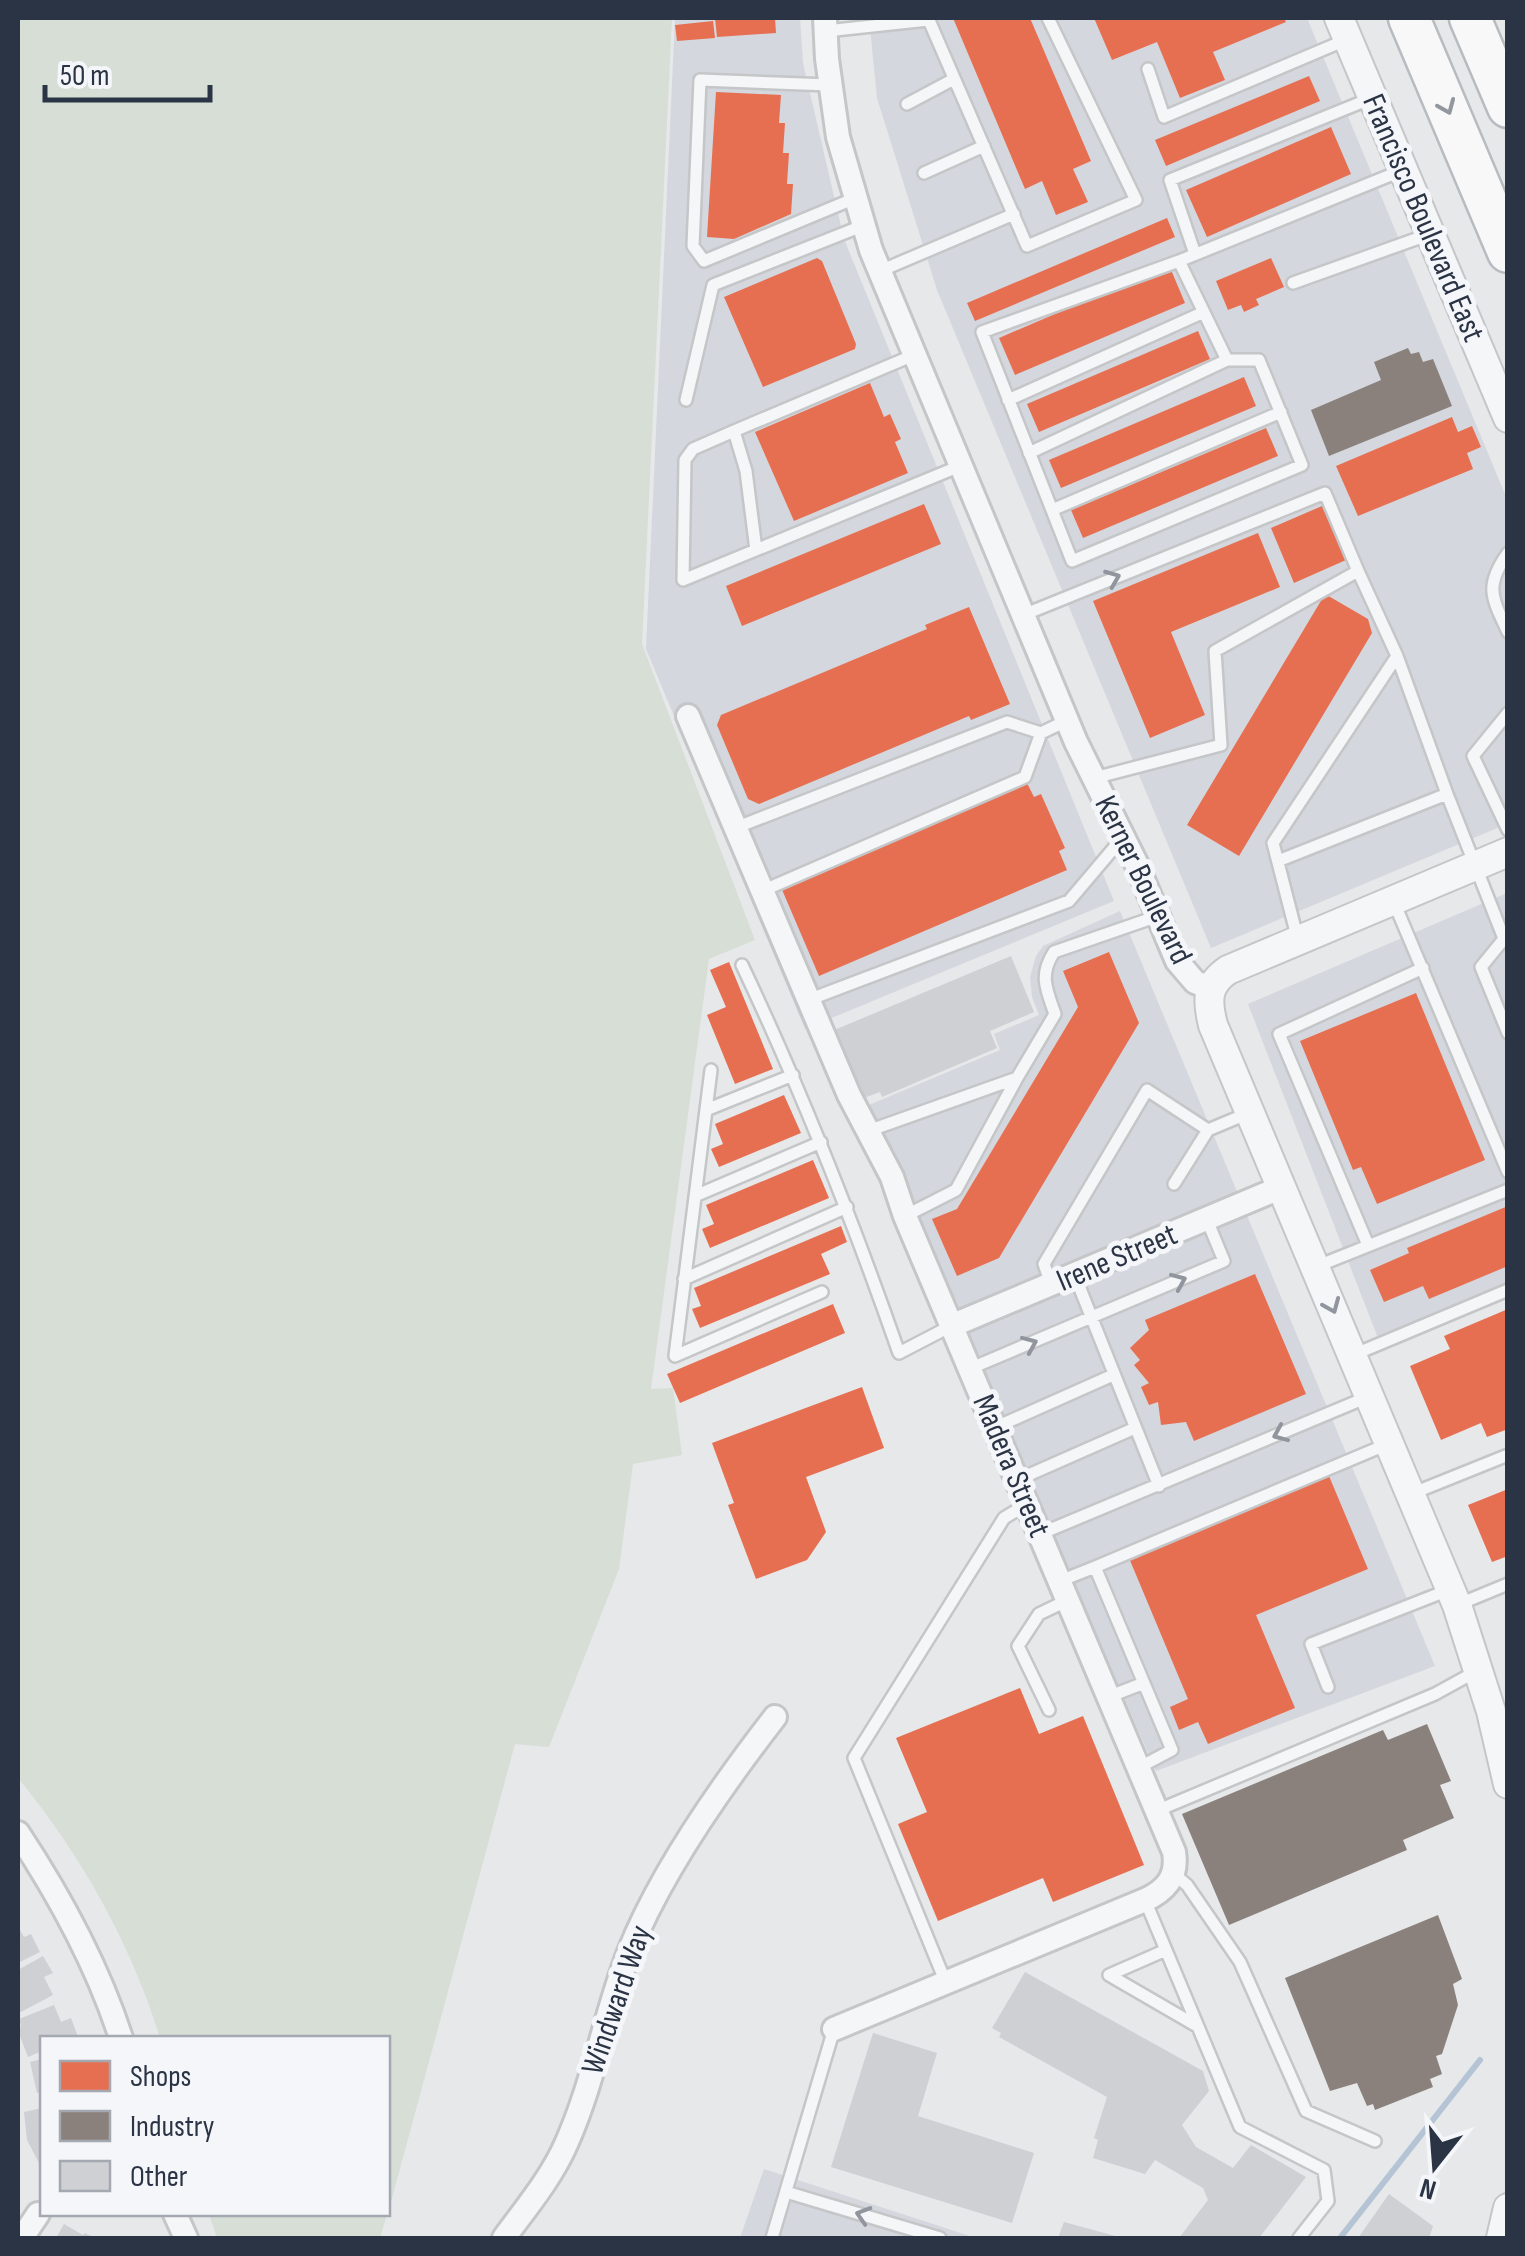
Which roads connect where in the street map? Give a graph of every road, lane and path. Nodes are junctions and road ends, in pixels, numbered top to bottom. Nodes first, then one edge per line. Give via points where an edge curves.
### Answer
1 (1048, 18) edge
2 (1409, 18) edge
3 (1470, 18) edge
4 (928, 19) edge
5 (825, 24) edge
6 (1343, 28) edge
7 (1148, 69) dead end
8 (954, 80) junction
9 (830, 85) junction
10 (1372, 98) junction
11 (907, 104) dead end
12 (1508, 107) edge
13 (984, 146) junction
14 (1403, 170) junction
15 (924, 173) dead end
16 (854, 199) junction
17 (1014, 214) junction
18 (862, 226) junction
19 (1430, 234) junction
20 (1508, 252) edge
21 (1194, 254) junction
22 (1179, 260) junction
23 (879, 271) junction
24 (1293, 283) dead end
25 (1204, 312) junction
26 (914, 354) junction
27 (1227, 360) junction
28 (686, 400) dead end
29 (1008, 400) junction
30 (1281, 412) junction
31 (1508, 418) edge
32 (734, 431) junction
33 (1029, 453) junction
34 (960, 466) junction
35 (1052, 510) junction
36 (756, 550) junction
37 (1508, 553) edge
38 (1358, 571) junction
39 (1023, 614) junction
40 (1508, 632) edge
41 (1397, 656) junction
42 (1508, 713) edge
43 (688, 716) dead end
44 (1068, 720) junction
45 (1041, 733) junction
46 (1094, 778) junction
47 (1447, 794) junction
48 (736, 828) junction
49 (1508, 830) edge
50 (1124, 836) junction
51 (1508, 852) edge
52 (1278, 861) junction
53 (1474, 866) junction
54 (762, 891) junction
55 (1393, 900) junction
56 (1158, 916) junction
57 (1505, 935) edge
58 (1298, 940) junction
59 (742, 965) dead end
60 (1424, 968) junction
61 (1210, 988) junction
62 (808, 1000) junction
63 (1508, 1033) edge
64 (711, 1070) dead end
65 (793, 1075) junction
66 (1016, 1078) junction
67 (706, 1110) junction
68 (1250, 1112) junction
69 (868, 1130) junction
70 (1208, 1130) junction
71 (821, 1142) junction
72 (1508, 1172) edge
73 (1174, 1184) dead end
74 (1282, 1187) junction
75 (1508, 1190) edge
76 (695, 1196) junction
77 (848, 1208) junction
78 (905, 1216) junction
79 (1206, 1220) junction
80 (1368, 1245) junction
81 (1315, 1266) junction
82 (1075, 1276) junction
83 (684, 1279) junction
84 (1052, 1286) junction
85 (1508, 1290) edge
86 (822, 1292) dead end
87 (1091, 1318) junction
88 (952, 1326) junction
89 (1353, 1356) junction
90 (969, 1369) junction
91 (1113, 1375) junction
92 (1370, 1396) junction
93 (994, 1428) junction
94 (1135, 1428) junction
95 (1390, 1443) junction
96 (1508, 1455) edge
97 (1017, 1480) junction
98 (1159, 1486) junction
99 (1411, 1494) junction
100 (1027, 1504) junction
101 (1040, 1534) junction
102 (1095, 1567) junction
103 (1508, 1584) edge
104 (1064, 1590) junction
105 (1454, 1597) junction
106 (1479, 1670) junction
107 (1144, 1683) junction
108 (1328, 1687) dead end
109 (1108, 1697) junction
110 (1499, 1707) edge
111 (1049, 1710) dead end
112 (775, 1717) dead end
113 (1138, 1768) junction
114 (1508, 1784) edge
115 (1156, 1810) junction
116 (18, 1833) edge
117 (1174, 1874) junction
118 (1146, 1900) junction
119 (1166, 1950) junction
120 (946, 1983) junction
121 (1198, 2026) junction
122 (834, 2029) joint
123 (120, 2036) edge
124 (1376, 2141) dead end
125 (786, 2192) junction
126 (38, 2214) dead end
127 (22, 2238) edge
128 (504, 2238) edge
129 (772, 2238) edge
130 (940, 2238) edge
131 (1299, 2238) edge

1 - 17 lane via 1136,200 1027,246
2 -> 20 highway
3 - 12 highway
4 - 5 lane
4 - 8 lane
5 - 9 street, Kerner Boulevard
6 - 7 lane via 1164,117
6 - 10 street, Francisco Boulevard East
8 - 11 lane
8 - 13 lane
9 - 16 street, Kerner Boulevard
9 - 16 lane via 700,80 693,246 704,262
10 - 14 street, Francisco Boulevard East
10 - 21 lane via 1170,180
13 - 15 lane
13 - 17 lane
14 - 19 street, Francisco Boulevard East
14 - 21 lane
16 - 18 street, Kerner Boulevard
17 - 23 lane
18 - 23 street, Kerner Boulevard
18 - 28 lane via 713,285
19 - 24 lane
19 - 31 street, Francisco Boulevard East
21 - 22 lane
22 - 25 lane
22 - 29 lane via 982,332
23 - 26 street, Kerner Boulevard
25 - 27 lane
25 - 29 lane
26 - 32 lane
26 - 34 street, Kerner Boulevard
27 - 30 lane via 1259,360
27 - 33 lane
29 - 33 lane
30 - 35 lane
30 - 35 lane via 1302,464 1072,560
32 - 36 lane
32 - 36 lane via 693,449 685,460 683,580
33 - 35 lane
34 - 36 lane
34 - 39 street, Kerner Boulevard
37 - 40 lane via 1490,595
39 -> 38 lane via 1325,493
38 - 41 lane
38 - 46 lane via 1215,650 1221,745
39 - 44 street, Kerner Boulevard
41 - 47 lane
41 - 52 lane via 1273,843
42 - 49 lane via 1474,756
43 - 48 street, Madera Street
44 - 45 lane
44 - 46 street, Kerner Boulevard
45 - 48 lane via 1007,722
45 - 54 lane via 1025,776
46 - 50 street, Kerner Boulevard
47 - 52 lane
47 - 53 lane
48 - 54 street, Madera Street
50 - 56 street, Kerner Boulevard
50 - 62 lane via 1068,901
51 - 53 street
52 - 58 lane
53 - 55 street
53 - 57 lane
54 - 62 street, Madera Street
55 - 58 street
55 - 60 lane
56 - 61 street, Kerner Boulevard via 1186,973
56 - 66 lane via 1054,952 1043,981 1055,1014
57 - 63 lane via 1481,968
58 - 61 street via 1228,970
59 - 65 lane
60 - 72 lane
60 - 80 lane via 1279,1034
61 - 68 street, Kerner Boulevard via 1213,1025
62 - 69 street, Madera Street
64 - 67 lane
65 - 67 lane
65 - 71 lane
66 - 69 lane
66 - 78 lane via 956,1190
67 - 76 lane
68 - 70 lane
68 - 74 street, Kerner Boulevard
69 - 78 street, Madera Street
70 - 73 lane
70 - 84 lane via 1147,1090 1044,1264
71 - 76 lane
71 - 77 lane
74 - 79 street, Irene Street
74 - 81 street, Kerner Boulevard
75 - 80 lane
76 - 83 lane
77 - 83 lane
77 - 88 lane via 899,1353
78 - 88 street, Madera Street
79 - 82 street, Irene Street
87 -> 79 lane via 1224,1261
80 - 81 lane
81 -> 89 street, Kerner Boulevard
82 - 84 street, Irene Street
82 - 87 lane
83 - 86 lane via 675,1356
84 - 88 street, Irene Street
85 - 89 lane
90 -> 87 lane
87 - 91 lane
88 - 90 street, Madera Street
89 - 92 street, Kerner Boulevard
90 - 93 street, Madera Street
91 - 93 lane
91 - 94 lane
92 - 95 street, Kerner Boulevard
92 -> 98 lane
93 - 97 street, Madera Street
94 - 97 lane
94 - 98 lane
95 - 99 street, Kerner Boulevard
95 - 102 lane
96 - 99 lane
97 - 100 street, Madera Street
98 - 101 lane
99 - 105 street, Kerner Boulevard
100 - 101 street, Madera Street
100 - 120 lane via 1004,1518 854,1758
101 - 104 street, Madera Street
102 - 104 lane
102 - 107 lane
103 - 105 lane
104 - 109 street, Madera Street
104 - 111 lane via 1018,1646
105 - 106 street, Kerner Boulevard
105 - 108 lane via 1311,1644
106 - 110 street, Kerner Boulevard
106 - 115 lane
107 - 109 lane
107 - 113 lane via 1172,1750
109 - 113 street, Madera Street
110 - 114 street, Kerner Boulevard
112 - 128 street, Windward Way via 733,1771 650,1907 613,1996 566,2143
113 - 115 street, Madera Street
115 - 117 street, Madera Street via 1174,1852
116 - 123 street via 81,1938
117 - 118 street
117 - 124 lane via 1240,1962 1306,2112
118 - 119 lane
118 - 120 street
119 - 121 lane
119 - 121 lane via 1109,1975
120 - 122 street
121 - 131 lane via 1240,2127 1324,2170 1328,2201
122 - 125 lane
125 - 129 lane
130 -> 125 lane
126 - 127 street

